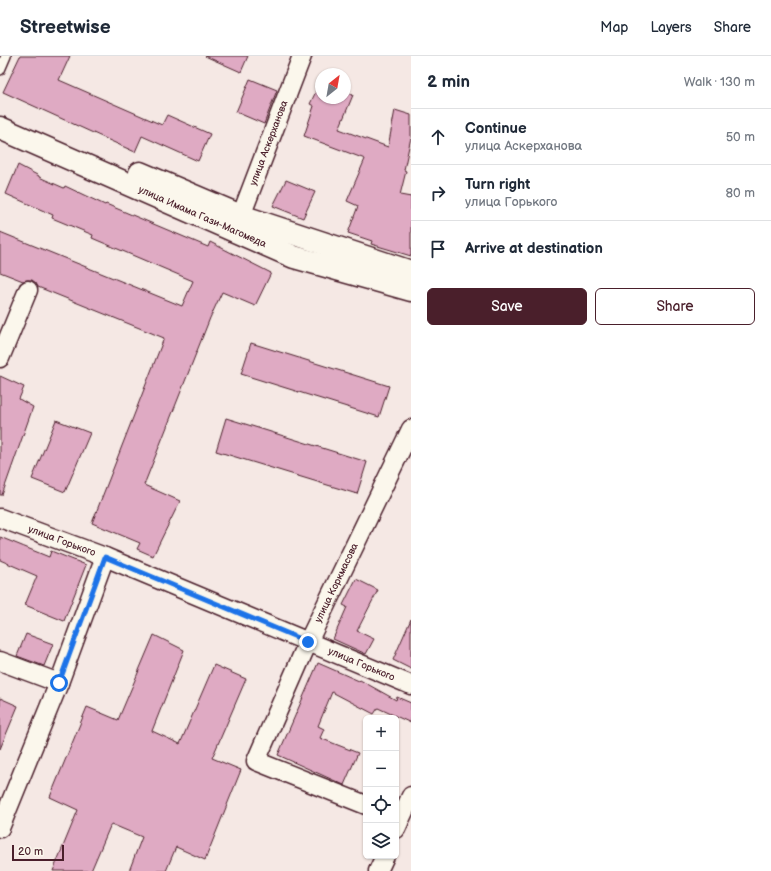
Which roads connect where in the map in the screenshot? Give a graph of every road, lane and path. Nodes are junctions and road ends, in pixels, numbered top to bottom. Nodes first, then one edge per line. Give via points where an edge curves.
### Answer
1 (6, 56) edge
2 (302, 56) edge
3 (0, 70) edge
4 (0, 113) edge
5 (0, 128) edge
6 (238, 223) junction
7 (411, 272) edge
8 (28, 290) dead end
9 (411, 290) edge
10 (0, 358) edge
11 (411, 429) edge
12 (0, 518) edge
13 (105, 557) junction
14 (308, 642) junction
15 (0, 661) edge
16 (59, 683) junction
17 (411, 685) edge
18 (411, 796) edge
19 (5, 797) edge
20 (363, 804) edge
21 (401, 822) edge
22 (0, 828) edge
23 (383, 859) edge
24 (378, 871) edge

1 - 3 lane
2 - 6 street, улица Аскерханова
4 - 6 main road
5 - 6 main road, улица Имама Гази-Магомеда
6 - 7 main road
6 - 9 main road, улица Имама Гази-Магомеда via 294,256
8 - 10 street
11 - 14 street, улица Коркмасова
12 - 13 street, улица Горького
13 - 14 street, улица Горького
13 - 16 street
14 - 17 street, улица Горького
14 - 20 street, улица Коркмасова via 256,761
15 - 16 street
16 - 19 street
18 - 21 street
19 - 22 street
23 - 24 street

